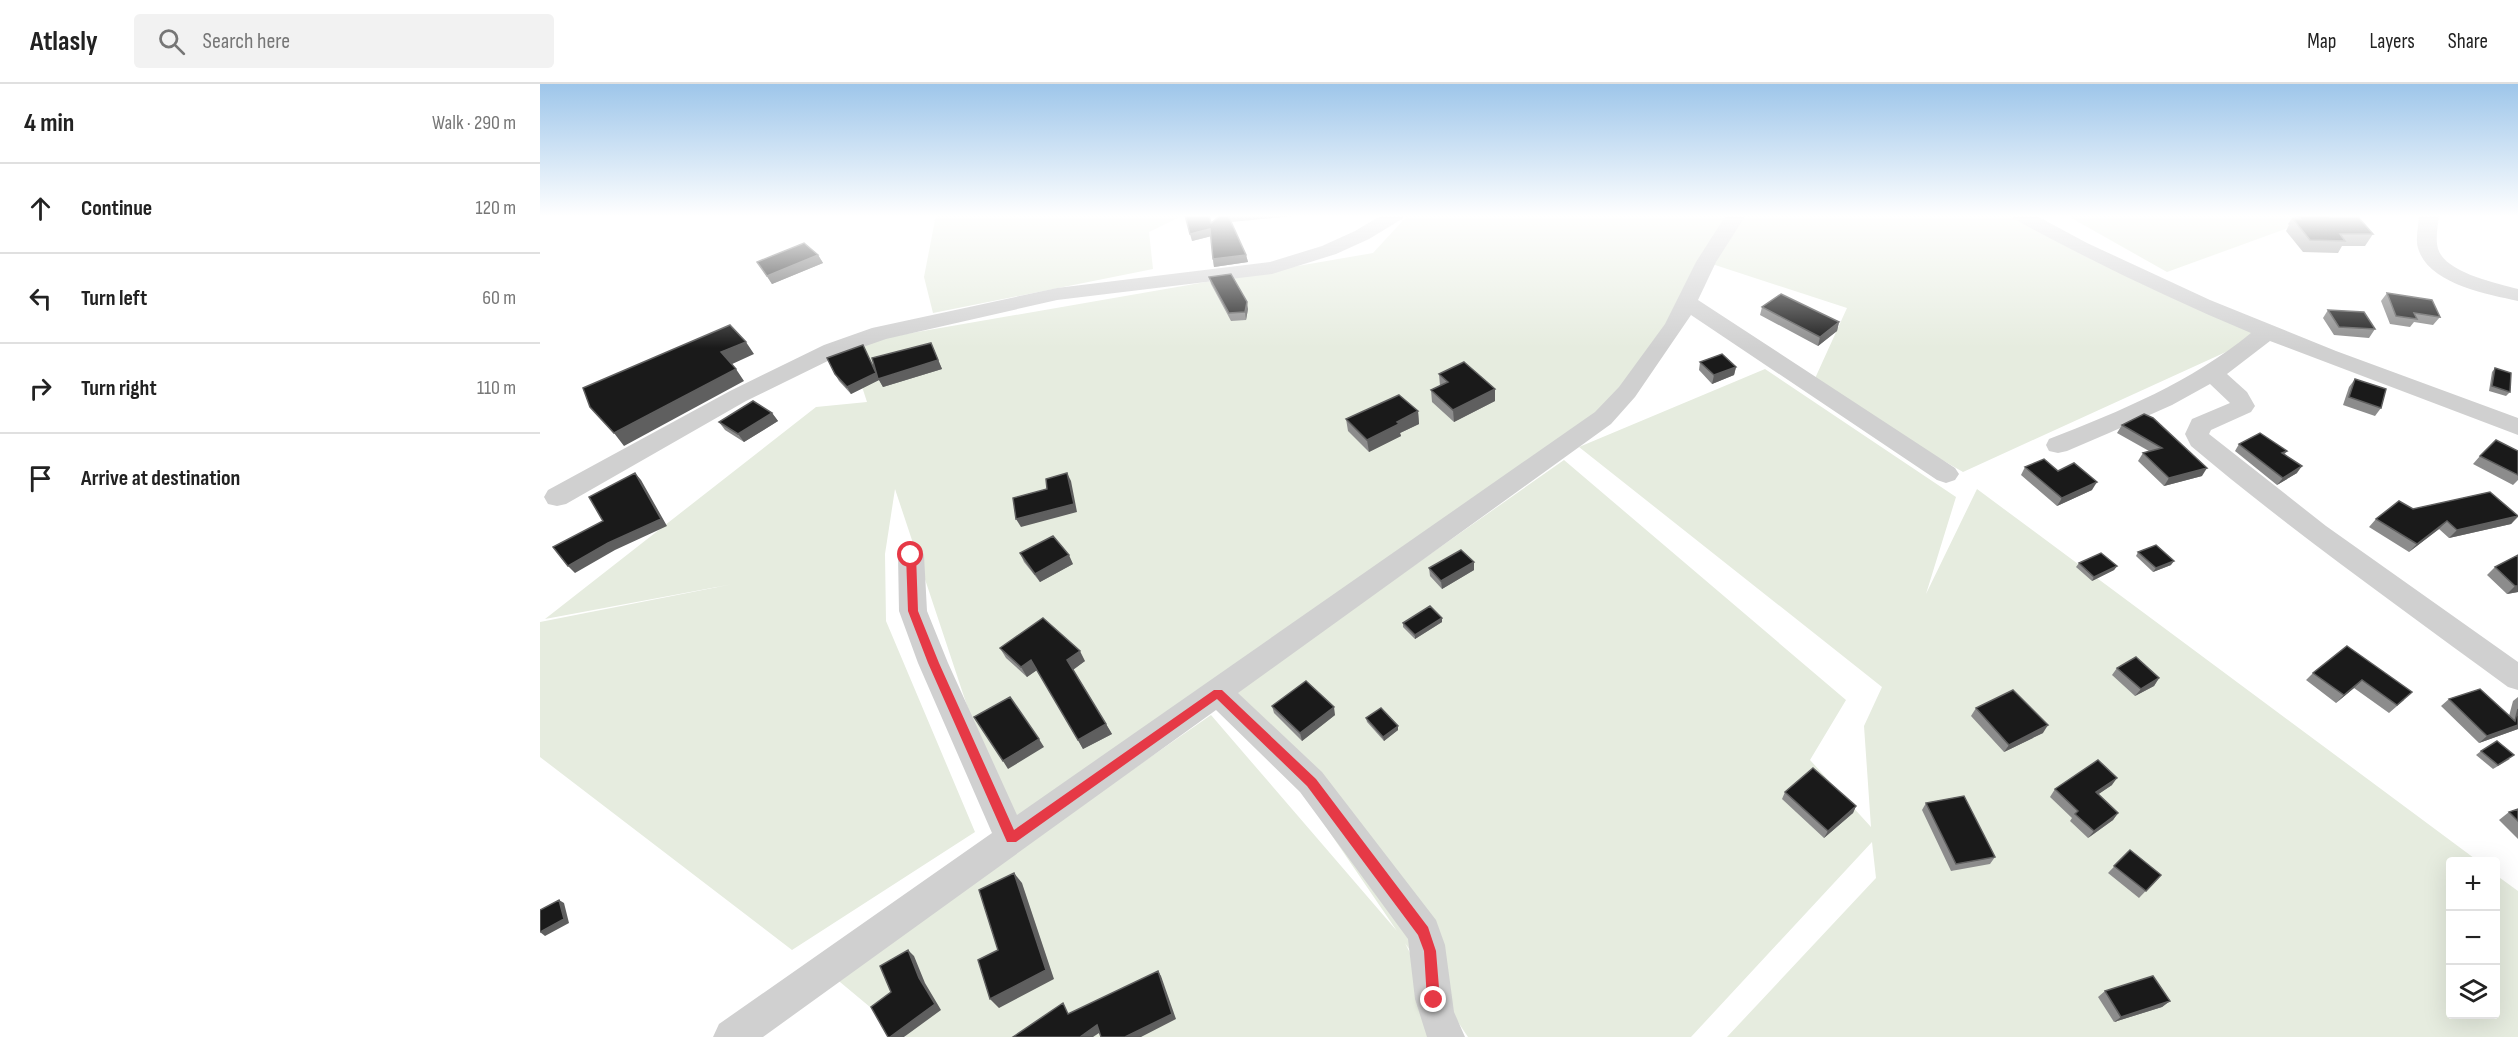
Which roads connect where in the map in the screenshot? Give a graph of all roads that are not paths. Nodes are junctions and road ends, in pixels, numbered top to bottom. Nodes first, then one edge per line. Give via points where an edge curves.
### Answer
1 (1299, 259) edge
2 (1708, 259) edge
3 (2107, 259) edge
4 (2436, 259) edge
5 (2518, 295) edge
6 (1686, 302) junction
7 (2268, 331) junction
8 (2212, 373) junction
9 (2518, 428) edge
10 (2058, 445) dead end
11 (1946, 474) dead end
12 (557, 497) dead end
13 (911, 555) dead end
14 (2518, 678) edge
15 (1218, 693) junction
16 (1011, 838) junction
17 (732, 1037) edge
18 (1446, 1037) edge

1 - 12 street via 1272,268 1058,294 880,333 832,350 738,396
2 - 6 street
3 - 7 street
4 - 5 street via 2462,278
6 - 11 street
6 - 15 street via 1651,361 1604,418
7 - 8 street
7 - 9 street
8 - 10 street via 2136,414
8 - 14 street via 2239,397 2243,406 2201,425 2197,434 2200,440 2306,525
13 - 16 street via 913,611
15 - 16 street
15 - 18 street via 1311,782 1424,932 1430,951 1434,1000
16 - 17 street

